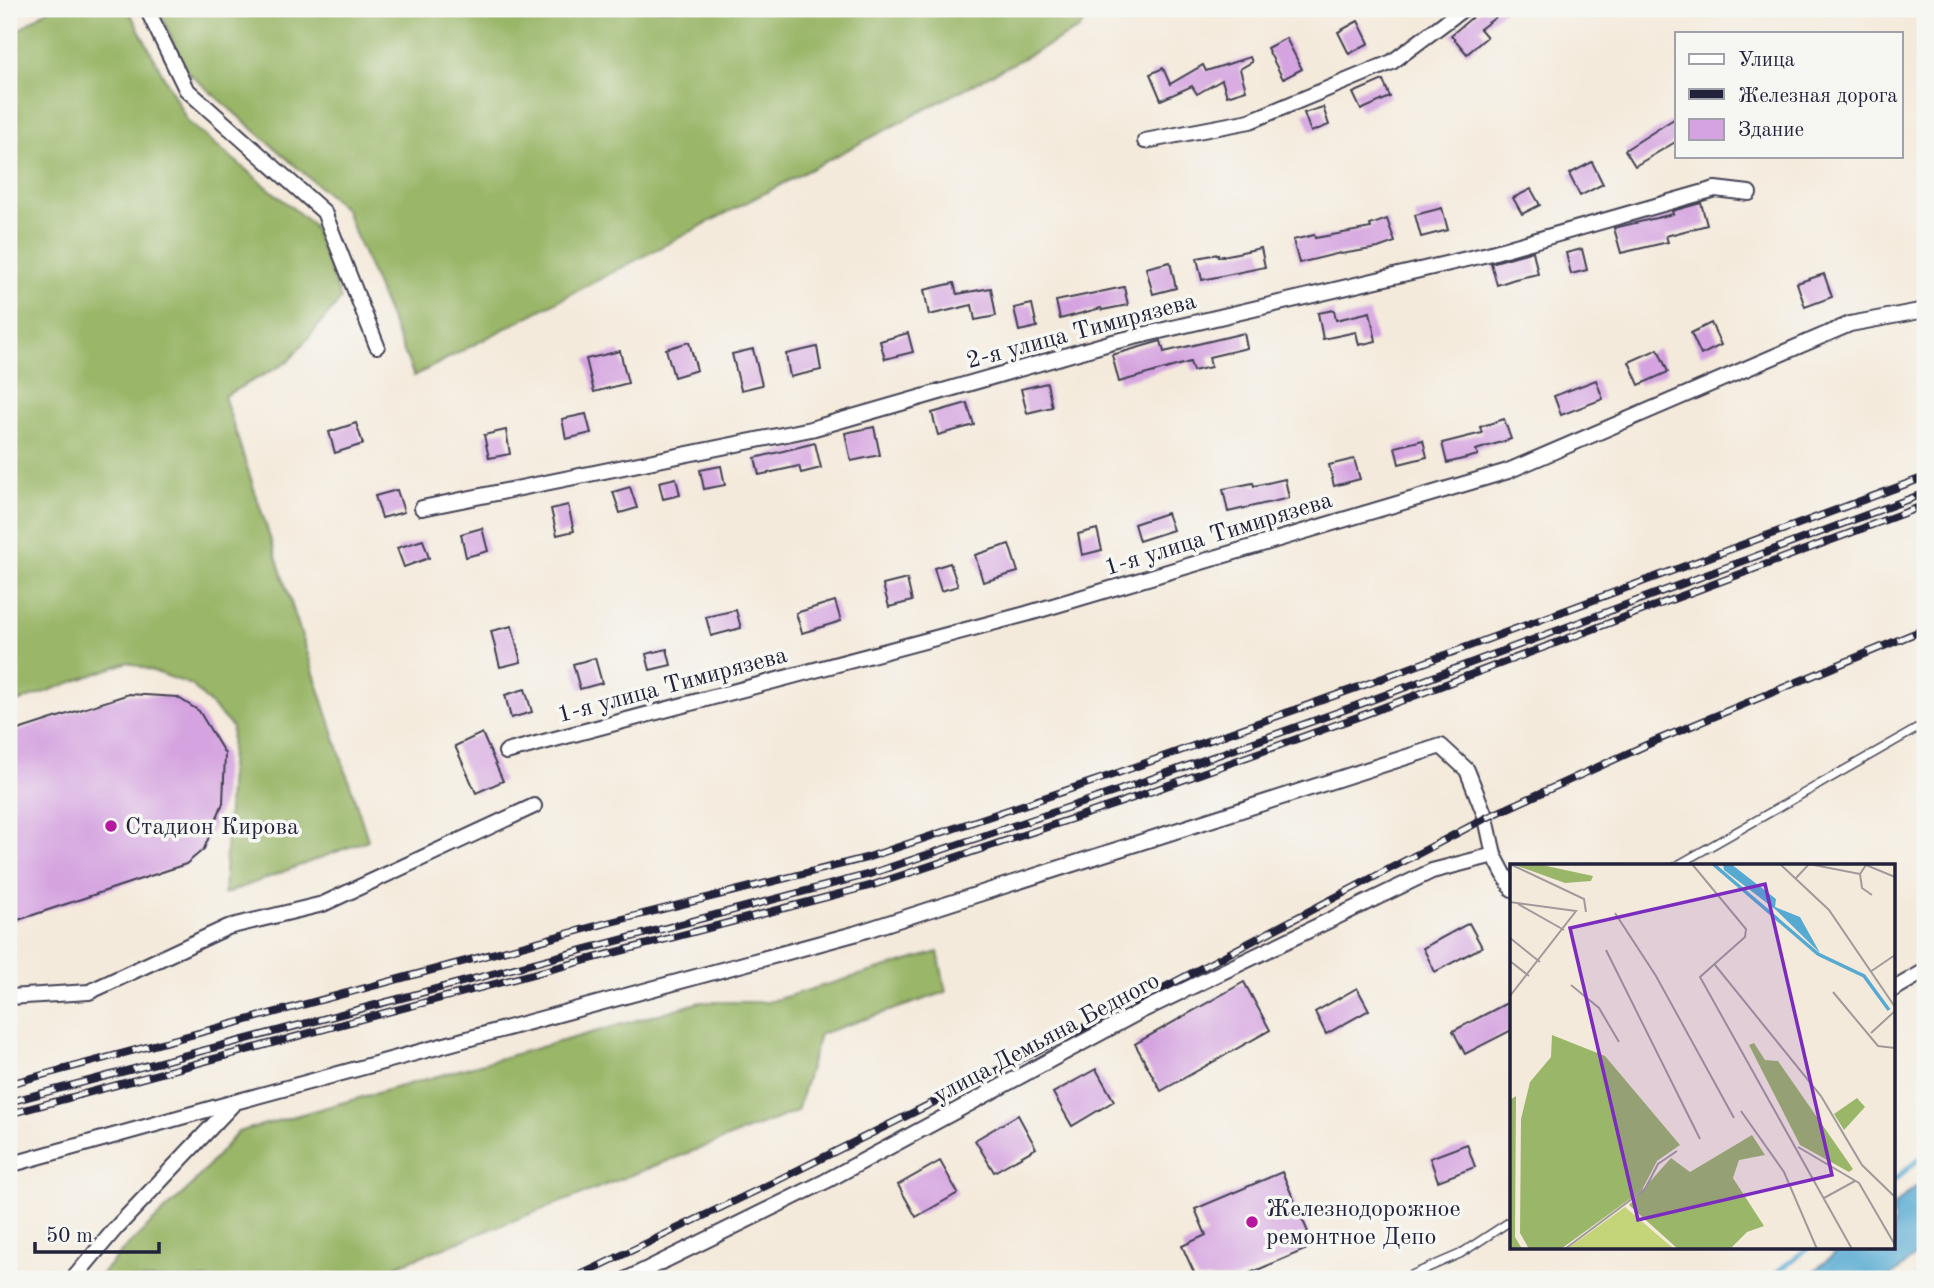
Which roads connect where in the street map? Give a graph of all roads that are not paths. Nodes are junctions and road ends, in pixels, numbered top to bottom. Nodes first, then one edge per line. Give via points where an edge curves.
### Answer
1 (147, 9) edge
2 (1463, 9) edge
3 (1145, 141) dead end
4 (1749, 193) dead end
5 (1925, 310) edge
6 (377, 346) dead end
7 (422, 508) dead end
8 (1925, 724) edge
9 (506, 752) dead end
10 (534, 806) dead end
11 (1494, 855) junction
12 (1680, 864) edge
13 (1510, 885) edge
14 (1925, 971) edge
15 (1896, 988) edge
16 (9, 997) edge
17 (235, 1102) junction
18 (9, 1166) edge
19 (1510, 1221) edge
20 (73, 1279) edge
21 (627, 1279) edge
22 (1402, 1279) edge

1 - 6 street via 186,89 324,212
2 - 3 street via 1392,62 1250,121
4 - 7 street, 2-я улица Тимирязева via 1715,189 1488,254 1113,342 811,429
5 - 9 street, 1-я улица Тимирязева via 1850,324 1508,471 1026,614
8 - 12 lane
10 - 16 street via 323,904 228,928 89,992
11 - 13 street
11 - 17 street via 1486,818 1467,771 1441,746 854,934
11 - 21 street, улица Демьяна Бедного via 1432,871 1139,1012 826,1181
14 - 15 street
17 - 18 street
17 - 20 street
19 - 22 lane via 1460,1254

